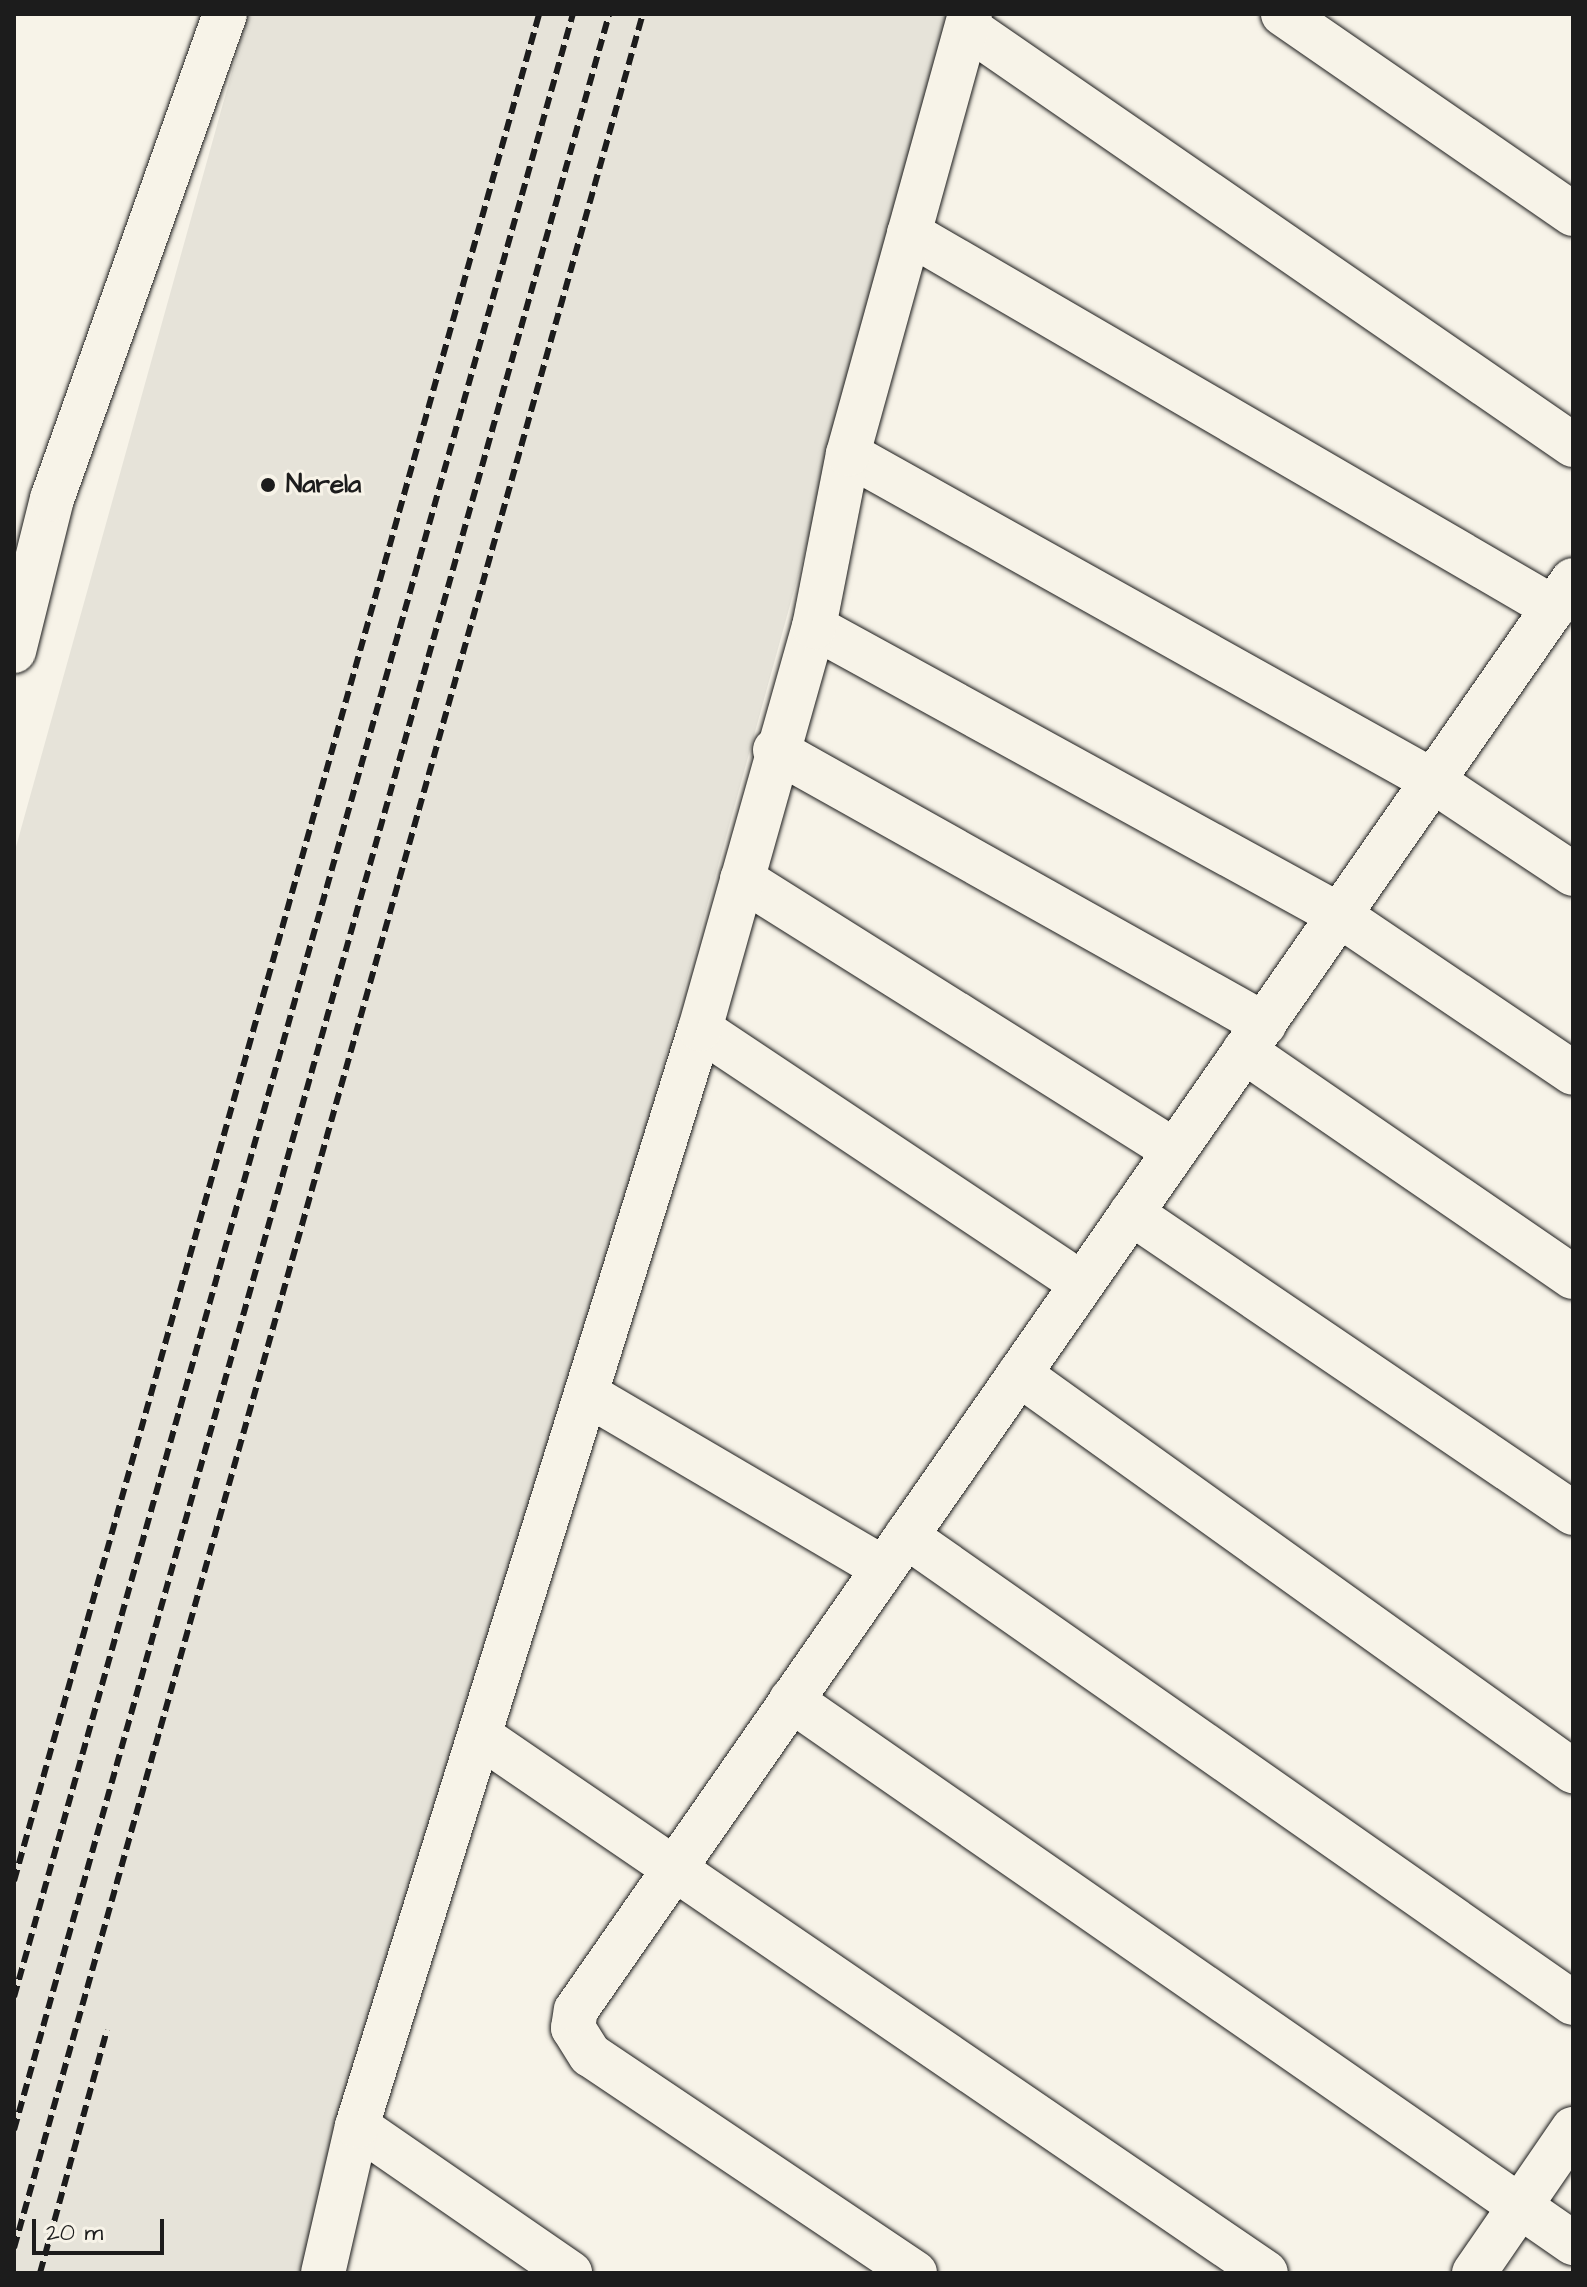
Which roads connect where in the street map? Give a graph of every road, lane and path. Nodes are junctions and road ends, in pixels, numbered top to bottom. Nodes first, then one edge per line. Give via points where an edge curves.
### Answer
1 (225, 14) edge
2 (1283, 14) edge
3 (968, 21) edge
4 (1573, 214) edge
5 (909, 233) junction
6 (1573, 445) edge
7 (848, 454) junction
8 (33, 497) edge
9 (25, 556) edge
10 (1563, 594) edge
11 (814, 627) junction
12 (14, 651) edge
13 (775, 750) junction
14 (1433, 781) junction
15 (1573, 874) edge
16 (742, 879) junction
17 (1339, 915) junction
18 (700, 1029) junction
19 (1254, 1038) junction
20 (1573, 1073) edge
21 (1175, 1151) junction
22 (1131, 1213) junction
23 (1573, 1277) edge
24 (1082, 1284) junction
25 (1019, 1374) junction
26 (590, 1396) junction
27 (1573, 1513) edge
28 (895, 1552) junction
29 (791, 1700) junction
30 (483, 1738) junction
31 (1573, 1771) edge
32 (673, 1868) junction
33 (1573, 2003) edge
34 (357, 2126) junction
35 (1573, 2129) edge
36 (1521, 2206) junction
37 (1573, 2243) edge
38 (323, 2273) edge
39 (570, 2273) edge
40 (915, 2273) edge
41 (1266, 2273) edge
42 (1474, 2273) edge

1 - 8 street
2 - 4 street
3 - 5 street
3 - 6 street
5 - 7 street
5 - 10 street
7 - 11 street
7 - 14 street
8 - 9 street
9 - 12 street
10 - 14 street
11 - 13 street
11 - 17 street
13 - 16 street
13 - 19 street
14 - 15 street
14 - 17 street
16 - 18 street
16 - 21 street
17 - 19 street
17 - 20 street
18 - 24 street
18 - 26 street
19 - 21 street
19 - 23 street
21 - 22 street
22 - 24 street
22 - 27 street
24 - 25 street
25 - 28 street
25 - 31 street
26 - 28 street
26 - 30 street
28 - 29 street
28 - 33 street
29 - 32 street
29 - 36 street
30 - 32 street
30 - 34 street
32 - 40 street via 576,2010 578,2043
32 - 41 street
34 - 38 street
34 - 39 street
35 - 36 street
36 - 37 street
36 - 42 street

